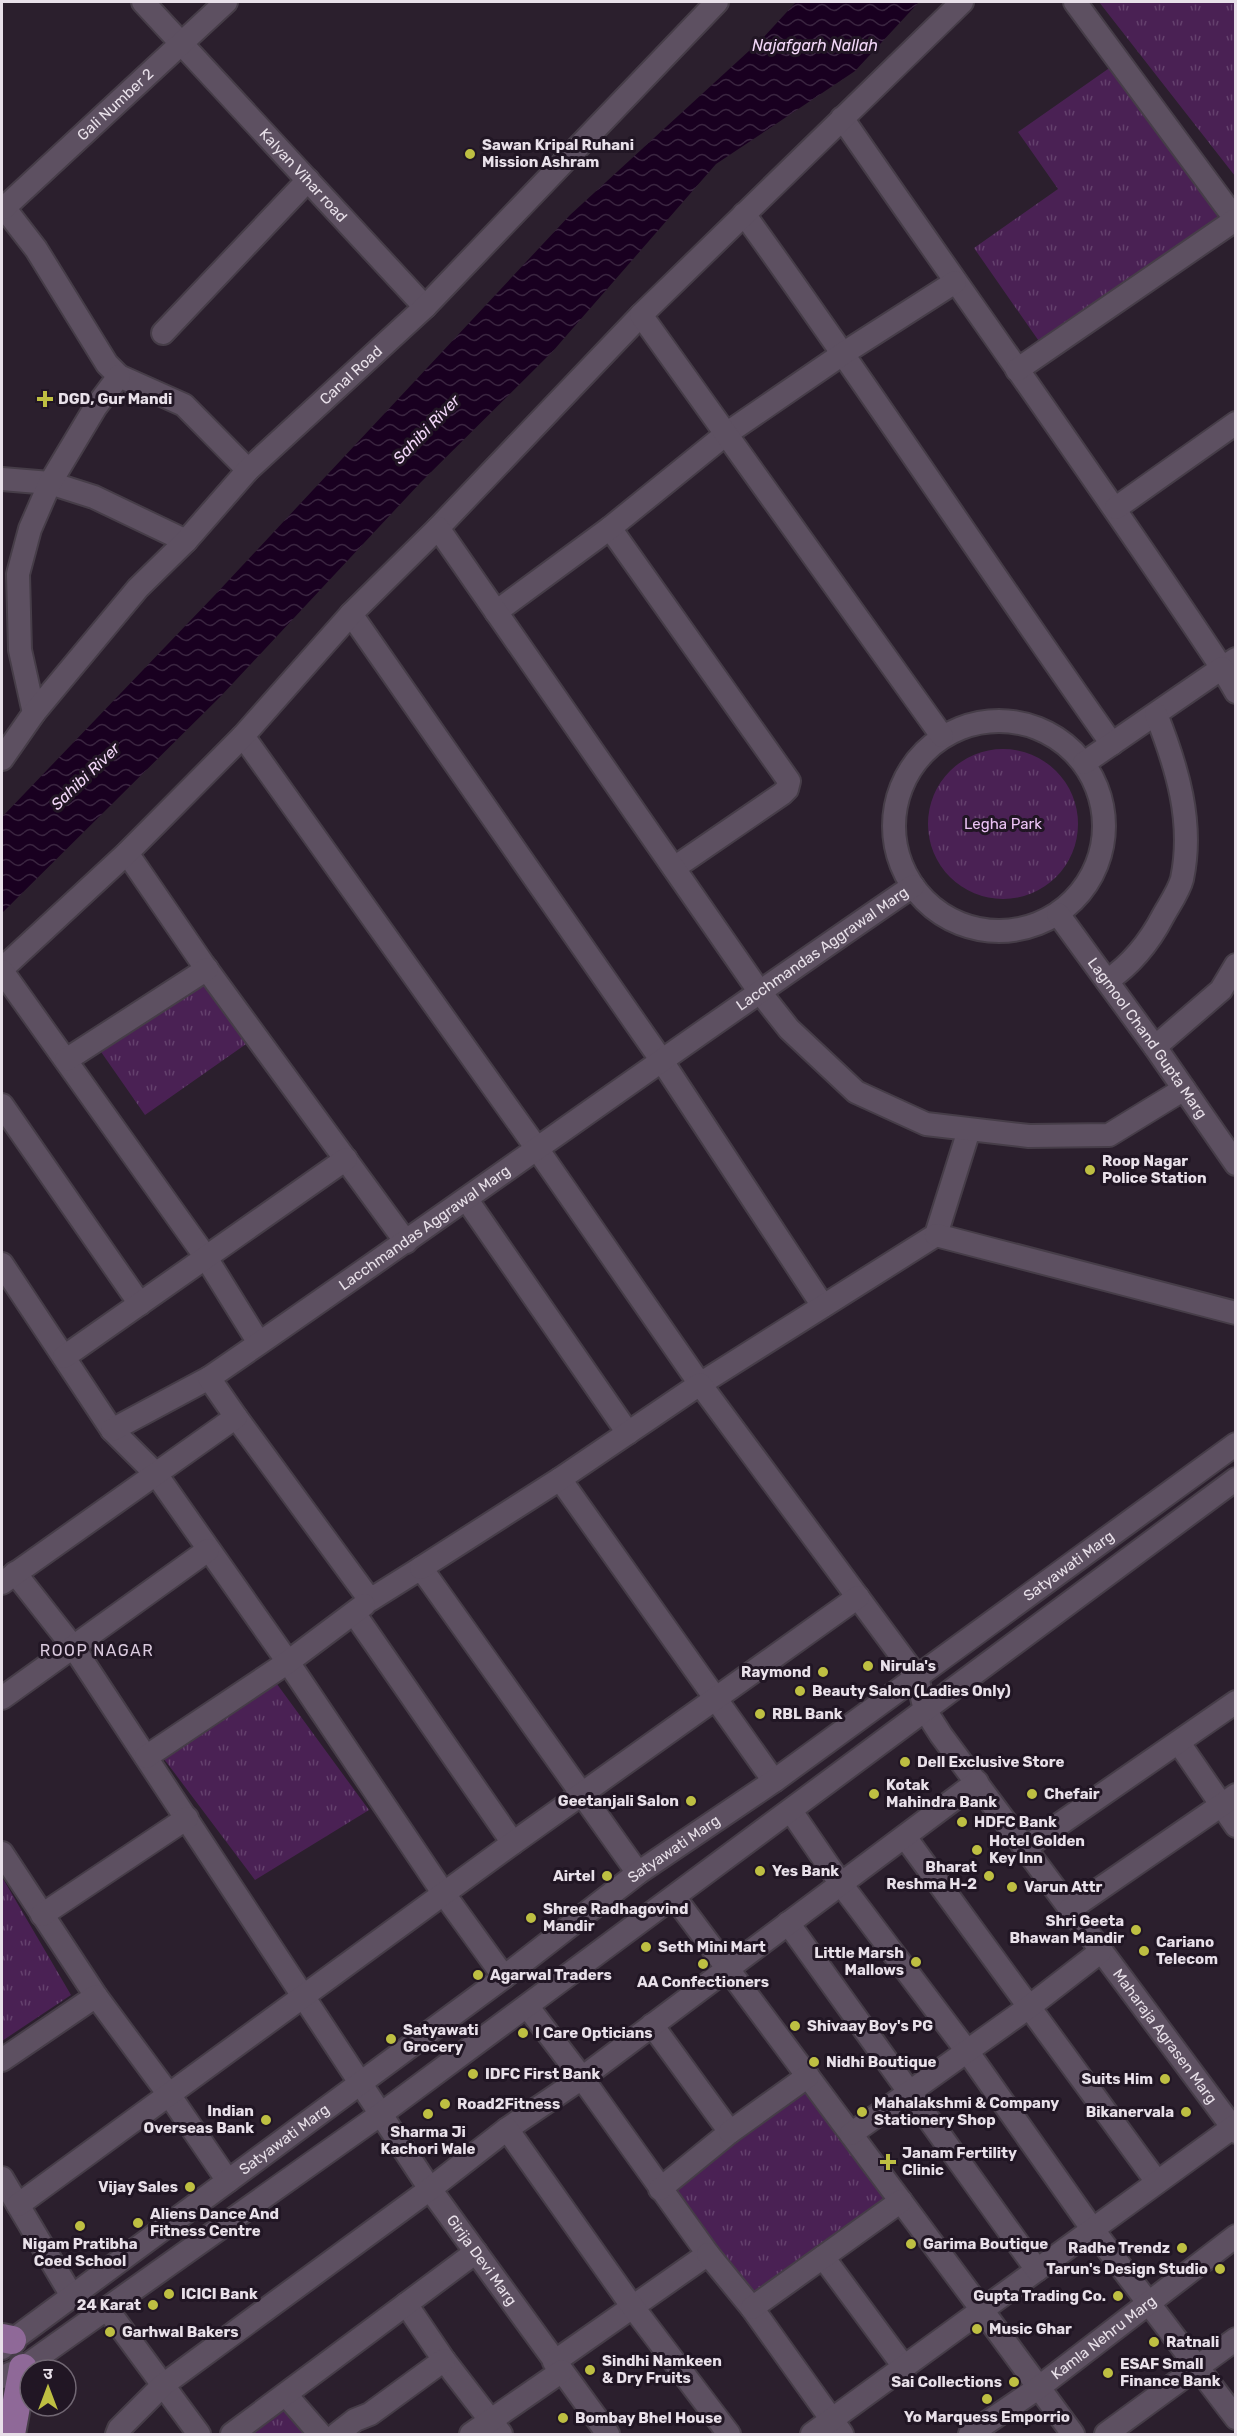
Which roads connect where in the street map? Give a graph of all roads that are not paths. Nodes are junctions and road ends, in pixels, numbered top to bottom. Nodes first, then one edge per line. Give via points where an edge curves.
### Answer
1 (143, 2) edge
2 (226, 2) edge
3 (717, 2) edge
4 (962, 2) edge
5 (1075, 2) edge
6 (181, 42) junction
7 (842, 118) junction
8 (308, 180) junction
9 (3, 207) edge
10 (744, 214) junction
11 (1235, 220) edge
12 (956, 282) junction
13 (425, 307) junction
14 (641, 315) junction
15 (163, 333) dead end
16 (844, 353) junction
17 (1017, 370) junction
18 (119, 376) junction
19 (1236, 423) edge
20 (726, 434) junction
21 (248, 470) junction
22 (2, 479) edge
23 (50, 483) junction
24 (1116, 508) junction
25 (438, 528) junction
26 (610, 528) junction
27 (186, 541) junction
28 (496, 612) junction
29 (351, 614) junction
30 (1229, 663) edge
31 (1236, 692) edge
32 (34, 713) junction
33 (1156, 714) junction
34 (243, 736) junction
35 (942, 736) junction
36 (1112, 744) junction
37 (2, 759) edge
38 (1084, 764) junction
39 (127, 853) junction
40 (674, 868) junction
41 (913, 886) junction
42 (1058, 914) junction
43 (1236, 965) edge
44 (207, 969) junction
45 (2, 970) edge
46 (1107, 981) junction
47 (759, 991) junction
48 (1155, 1047) junction
49 (66, 1060) junction
50 (662, 1061) junction
51 (1184, 1089) junction
52 (2, 1105) edge
53 (969, 1130) junction
54 (538, 1150) junction
55 (346, 1159) junction
56 (1236, 1164) edge
57 (467, 1200) junction
58 (936, 1235) junction
59 (406, 1242) junction
60 (205, 1256) junction
61 (2, 1264) edge
62 (140, 1304) junction
63 (823, 1306) junction
64 (1236, 1313) edge
65 (259, 1343) junction
66 (64, 1357) junction
67 (208, 1378) junction
68 (700, 1384) junction
69 (236, 1417) junction
70 (112, 1430) junction
71 (628, 1433) junction
72 (1236, 1444) edge
73 (156, 1474) junction
74 (560, 1479) junction
75 (1236, 1479) edge
76 (208, 1550) junction
77 (420, 1568) junction
78 (8, 1578) edge
79 (858, 1597) junction
80 (362, 1607) junction
81 (74, 1648) junction
82 (288, 1662) junction
83 (917, 1677) junction
84 (2, 1698) edge
85 (717, 1698) junction
86 (1236, 1702) edge
87 (925, 1710) junction
88 (1179, 1743) junction
89 (147, 1757) junction
90 (774, 1781) junction
91 (977, 1782) junction
92 (584, 1795) junction
93 (1228, 1801) edge
94 (792, 1810) junction
95 (187, 1818) junction
96 (1236, 1826) edge
97 (905, 1837) junction
98 (513, 1843) junction
99 (1025, 1848) junction
100 (2, 1853) edge
101 (638, 1874) junction
102 (841, 1884) junction
103 (444, 1894) junction
104 (675, 1898) junction
105 (1069, 1910) junction
106 (42, 1915) junction
107 (788, 1923) junction
108 (1100, 1952) junction
109 (728, 1969) junction
110 (504, 1977) junction
111 (96, 1996) junction
112 (305, 1997) junction
113 (526, 2006) junction
114 (1029, 2007) junction
115 (651, 2025) junction
116 (967, 2051) junction
117 (2, 2060) edge
118 (808, 2076) junction
119 (582, 2078) junction
120 (361, 2081) junction
121 (909, 2092) junction
122 (170, 2096) junction
123 (381, 2114) junction
124 (1234, 2128) edge
125 (507, 2129) junction
126 (730, 2132) junction
127 (851, 2134) junction
128 (2, 2178) edge
129 (228, 2181) junction
130 (1156, 2182) junction
131 (430, 2189) junction
132 (660, 2189) junction
133 (901, 2201) junction
134 (18, 2205) junction
135 (1093, 2230) junction
136 (1236, 2236) edge
137 (476, 2252) junction
138 (708, 2254) junction
139 (823, 2257) junction
140 (1037, 2270) junction
141 (72, 2296) junction
142 (1149, 2302) junction
143 (406, 2304) junction
144 (633, 2306) junction
145 (752, 2308) junction
146 (107, 2309) junction
147 (982, 2310) junction
148 (1236, 2339) edge
149 (5, 2342) edge
150 (444, 2360) junction
151 (558, 2366) junction
152 (1197, 2367) junction
153 (905, 2368) junction
154 (12, 2372) edge
155 (163, 2385) junction
156 (1038, 2388) junction
157 (286, 2395) junction
158 (1236, 2418) edge
159 (495, 2427) edge
160 (837, 2427) edge
161 (11, 2434) edge
162 (117, 2434) edge
163 (199, 2434) edge
164 (232, 2434) edge
165 (320, 2434) edge
166 (337, 2434) edge
167 (471, 2434) edge
168 (608, 2434) edge
169 (729, 2434) edge
170 (812, 2434) edge
171 (970, 2434) edge
172 (1073, 2434) edge
173 (1106, 2434) edge

1 - 6 street, Kalyan Vihar road
2 - 6 street, Gali Number 2
3 - 13 street, Canal Road
4 - 7 street
5 - 11 street
6 - 8 street, Kalyan Vihar road
6 - 9 street, Gali Number 2
7 - 10 street
7 - 12 street
8 - 13 street, Kalyan Vihar road
8 - 15 street
9 - 18 street via 36,249 107,364
10 - 14 street
10 - 16 street
11 - 17 street
12 - 16 street
12 - 17 street
13 - 21 street, Canal Road
14 - 20 street
14 - 25 street
16 - 20 street
16 - 36 street
17 - 24 street
18 - 21 street via 184,405
18 - 23 street
19 - 24 street
20 - 26 street
20 - 35 street
21 - 27 street, Canal Road
22 - 23 street
23 - 27 street via 94,497
23 - 32 street via 30,529 18,574 20,650
24 - 30 street
25 - 28 street
25 - 29 street
26 - 28 street
26 - 40 street via 789,781 782,794
27 - 32 street, Canal Road via 138,588
28 - 40 street
29 - 34 street
29 - 50 street
30 - 31 street
30 - 33 street
32 - 37 street, Canal Road
33 - 36 street
33 - 46 street via 1175,762 1186,818 1182,880 1152,936 1127,967
34 - 39 street
34 - 54 street
35 - 38 street via 976,722 1013,721 1048,732
35 - 41 street via 910,768 895,802 893,839 904,874
36 - 38 street
38 - 42 street via 1099,789 1105,825 1099,861 1081,893
39 - 44 street
39 - 45 street
40 - 47 street
41 - 42 street via 927,903 952,920 987,931 1024,928
41 - 47 street, Lacchmandas Aggrawal Marg
42 - 46 street, Lagmool Chand Gupta Marg
43 - 48 street via 1221,990
44 - 49 street
44 - 55 street
45 - 49 street
46 - 48 street, Lagmool Chand Gupta Marg
47 - 50 street, Lacchmandas Aggrawal Marg
47 - 53 street via 789,1029 856,1092 926,1124
48 - 51 street, Lagmool Chand Gupta Marg
49 - 60 street
50 - 54 street, Lacchmandas Aggrawal Marg
50 - 63 street
51 - 53 street via 1109,1135 1029,1136
51 - 56 street, Lagmool Chand Gupta Marg
52 - 62 street
53 - 58 street
54 - 57 street, Lacchmandas Aggrawal Marg
54 - 68 street
55 - 59 street
55 - 60 street
57 - 59 street, Lacchmandas Aggrawal Marg
57 - 71 street
58 - 63 street
58 - 64 street
59 - 65 street, Lacchmandas Aggrawal Marg
60 - 62 street
60 - 65 street
61 - 66 street
62 - 66 street
63 - 68 street
65 - 67 street, Lacchmandas Aggrawal Marg
66 - 70 street
67 - 69 street
67 - 70 street, Lacchmandas Aggrawal Marg
68 - 71 street
68 - 79 street
69 - 73 street
69 - 80 street
70 - 73 street
71 - 74 street
72 - 83 street, Satyawati Marg
73 - 76 street
73 - 78 street
74 - 77 street
74 - 85 street
75 - 87 street, Satyawati Marg
76 - 81 street
76 - 82 street
77 - 80 street
77 - 92 street
78 - 81 street, Girija Devi Marg
79 - 83 street
79 - 85 street
80 - 82 street
80 - 98 street
81 - 84 street
81 - 89 street, Girija Devi Marg
82 - 89 street
82 - 103 street
83 - 87 street
83 - 90 street, Satyawati Marg
85 - 90 street
85 - 92 street
86 - 88 street
87 - 91 street, Maharaja Agrasen Marg
87 - 94 street, Satyawati Marg
88 - 93 street
88 - 99 street
89 - 95 street, Girija Devi Marg
90 - 101 street, Satyawati Marg
91 - 97 street
91 - 99 street, Maharaja Agrasen Marg
92 - 98 street
92 - 101 street
93 - 96 street
93 - 105 street
94 - 102 street
94 - 104 street, Satyawati Marg
95 - 106 street
95 - 112 street, Girija Devi Marg
97 - 102 street
97 - 114 street
98 - 103 street
99 - 105 street, Maharaja Agrasen Marg
100 - 106 street
101 - 110 street, Satyawati Marg
102 - 107 street
102 - 116 street
103 - 110 street
103 - 112 street
104 - 109 street
104 - 113 street, Satyawati Marg
105 - 108 street, Maharaja Agrasen Marg
106 - 111 street
107 - 109 street
107 - 121 street
108 - 114 street
108 - 124 street, Maharaja Agrasen Marg
109 - 115 street
109 - 118 street
110 - 120 street, Satyawati Marg
111 - 117 street
111 - 122 street
112 - 120 street, Girija Devi Marg
112 - 122 street
113 - 119 street
113 - 123 street, Satyawati Marg
114 - 116 street
114 - 130 street
115 - 119 street
115 - 126 street
116 - 121 street
116 - 135 street
118 - 126 street
118 - 127 street
119 - 125 street
119 - 132 street
120 - 123 street, Girija Devi Marg
120 - 129 street, Satyawati Marg
121 - 127 street
121 - 140 street
122 - 129 street
122 - 134 street
123 - 131 street, Girija Devi Marg
123 - 146 street, Satyawati Marg
124 - 130 street
125 - 131 street
125 - 144 street
126 - 132 street
127 - 133 street
128 - 134 street
129 - 141 street, Satyawati Marg
130 - 135 street
131 - 137 street, Girija Devi Marg
131 - 155 street
132 - 138 street
133 - 139 street
133 - 147 street
134 - 141 street
135 - 140 street
135 - 142 street
136 - 142 street, Kamla Nehru Marg
137 - 143 street
137 - 151 street, Girija Devi Marg
138 - 144 street
138 - 145 street
139 - 145 street
139 - 153 street
140 - 147 street
141 - 149 street, Satyawati Marg
142 - 152 street
142 - 156 street, Kamla Nehru Marg
143 - 150 street
143 - 157 street
144 - 151 street
144 - 169 street
145 - 160 street
146 - 154 street, Satyawati Marg
146 - 155 street
147 - 153 street
147 - 156 street
148 - 152 street
150 - 159 street
150 - 166 street
151 - 159 street
151 - 168 street, Girija Devi Marg
152 - 158 street
152 - 173 street
153 - 160 street
154 - 161 main road
155 - 162 street
155 - 163 street
156 - 171 street, Kamla Nehru Marg
156 - 172 street
157 - 164 street
157 - 165 street
159 - 167 street
160 - 170 street

